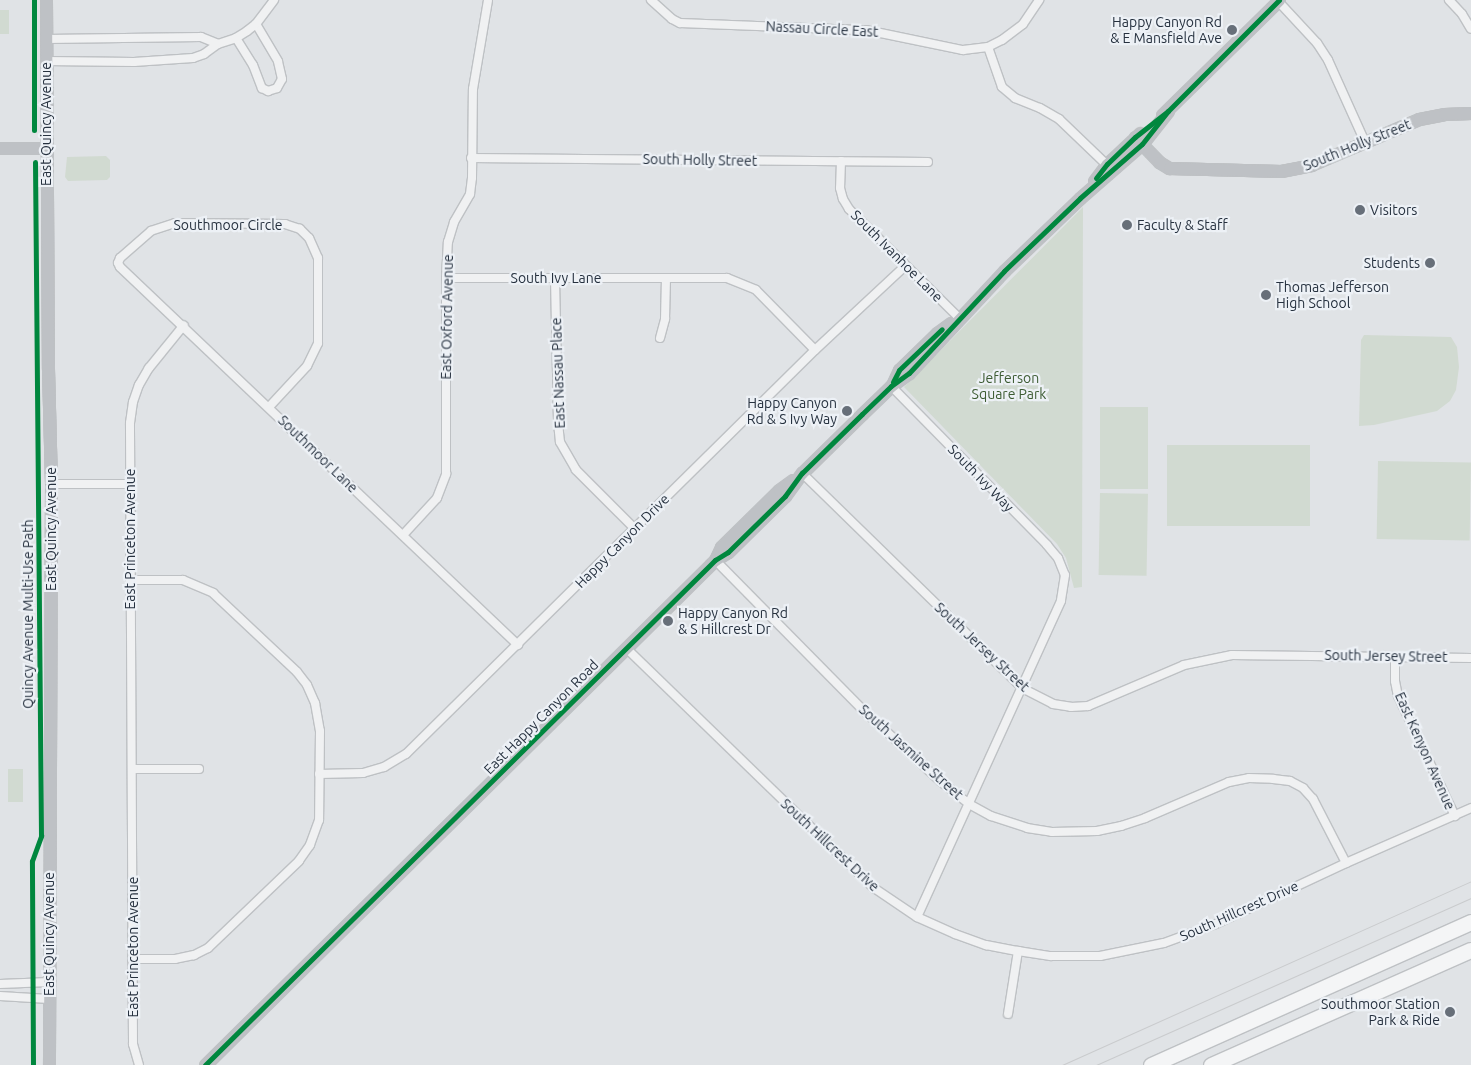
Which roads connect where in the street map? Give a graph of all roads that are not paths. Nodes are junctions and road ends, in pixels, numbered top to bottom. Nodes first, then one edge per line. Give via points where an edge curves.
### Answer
1 (46, 0) edge
2 (274, 0) edge
3 (488, 0) edge
4 (651, 0) edge
5 (1039, 0) edge
6 (1278, 0) edge
7 (1449, 0) edge
8 (256, 24) junction
9 (1471, 29) edge
10 (236, 38) junction
11 (46, 39) junction
12 (218, 44) junction
13 (988, 47) junction
14 (46, 61) junction
15 (1471, 113) edge
16 (1139, 140) junction
17 (1365, 142) junction
18 (0, 148) edge
19 (46, 148) junction
20 (471, 158) junction
21 (841, 161) junction
22 (928, 162) dead end
23 (1110, 168) junction
24 (118, 263) joint
25 (905, 266) junction
26 (446, 278) junction
27 (555, 278) junction
28 (666, 278) junction
29 (959, 318) junction
30 (184, 325) junction
31 (660, 338) dead end
32 (815, 350) junction
33 (891, 386) junction
34 (269, 407) junction
35 (802, 473) junction
36 (51, 484) junction
37 (130, 484) junction
38 (635, 529) junction
39 (403, 535) junction
40 (715, 560) junction
41 (130, 580) junction
42 (518, 645) junction
43 (626, 648) junction
44 (1396, 656) junction
45 (1471, 658) edge
46 (1022, 688) junction
47 (133, 769) junction
48 (199, 769) dead end
49 (319, 774) junction
50 (969, 804) junction
51 (1471, 808) edge
52 (1455, 816) junction
53 (1346, 863) junction
54 (917, 917) junction
55 (1471, 922) edge
56 (1471, 950) edge
57 (1018, 952) junction
58 (132, 959) junction
59 (49, 982) junction
60 (0, 984) edge
61 (0, 996) edge
62 (49, 999) junction
63 (1008, 1014) dead end
64 (48, 1063) edge
65 (139, 1065) edge
66 (205, 1065) edge
67 (1151, 1065) edge
68 (1211, 1065) edge

1 - 11 street, East Quincy Avenue
2 - 8 street
3 - 20 street, East Oxford Avenue via 473,89
4 - 13 street, Nassau Circle East via 680,23 866,30 963,50
5 - 13 street, Nassau Circle East via 1032,14 1016,30
6 - 16 street, East Happy Canyon Road
6 - 17 street via 1328,60
7 - 9 street
8 - 10 street
8 - 10 street via 278,61 282,79 277,88 268,91 262,88 253,65
10 - 12 street
11 - 12 street via 201,37
11 - 14 street, East Quincy Avenue
12 - 14 street via 204,54 181,60
13 - 23 street via 1002,86 1015,98 1059,119
14 - 19 street, East Quincy Avenue
15 - 17 street, South Holly Street via 1419,119
16 - 17 street, South Holly Street via 1159,162 1174,169 1270,171 1311,165
16 - 23 street, East Happy Canyon Road
18 - 19 street
19 - 36 street, East Quincy Avenue
20 - 21 street, South Holly Street
20 - 26 street, East Oxford Avenue via 470,194 449,237
21 - 22 street, South Holly Street
21 - 25 street, South Ivanhoe Lane via 840,188 849,209
23 - 29 street, East Happy Canyon Road
24 - 30 street, Southmoor Lane
24 - 34 street, Southmoor Circle via 151,231 175,223 285,224 300,229 310,238 318,258 318,344 307,366
25 - 29 street, South Ivanhoe Lane
25 - 32 street, Happy Canyon Drive
26 - 27 street, South Ivy Lane
26 - 39 street, East Oxford Avenue via 446,474 437,498
27 - 28 street, South Ivy Lane
27 - 38 street, East Nassau Place via 560,442 576,470
28 - 31 street via 665,318
28 - 32 street, South Ivy Lane via 727,278 756,290
29 - 33 street, East Happy Canyon Road via 937,333 905,365
30 - 34 street, Southmoor Lane
30 - 37 street, East Princeton Avenue via 149,368 133,402
32 - 38 street, Happy Canyon Drive
33 - 35 street, East Happy Canyon Road
33 - 46 street, South Ivy Way via 1058,558 1065,576 1061,601
34 - 39 street, Southmoor Lane
35 - 40 street, East Happy Canyon Road via 779,490 727,541
35 - 46 street, South Jersey Street
36 - 37 street
36 - 59 street, East Quincy Avenue
37 - 41 street, East Princeton Avenue
38 - 42 street, Happy Canyon Drive
39 - 42 street, Southmoor Lane
40 - 43 street, East Happy Canyon Road
40 - 50 street, South Jasmine Street via 862,708 940,782
41 - 47 street, East Princeton Avenue
41 - 49 street via 182,580 213,593 297,672 315,703 320,731
42 - 49 street, Happy Canyon Drive via 406,754 384,767 363,773
43 - 54 street, South Hillcrest Drive via 857,873
43 - 66 street, East Happy Canyon Road
44 - 45 street, South Jersey Street
44 - 46 street, South Jersey Street via 1251,654 1200,660 1088,706 1054,704
44 - 52 street, East Kenyon Avenue via 1398,696
46 - 50 street
47 - 48 street
47 - 58 street, East Princeton Avenue
49 - 58 street via 319,820 310,845 299,861 208,948 175,959
50 - 53 street, South Jasmine Street via 1027,828 1066,833 1097,831 1145,818 1229,782 1273,778 1303,788 1313,799
50 - 54 street
51 - 52 street, South Hillcrest Drive
52 - 53 street, South Hillcrest Drive
53 - 57 street, South Hillcrest Drive via 1216,924 1164,944 1100,956
54 - 57 street, South Hillcrest Drive via 986,945
55 - 67 highway
56 - 68 highway
57 - 63 street
58 - 65 street, East Princeton Avenue via 133,1044
59 - 60 street
59 - 62 street, East Quincy Avenue
61 - 62 street
62 - 64 street, East Quincy Avenue

